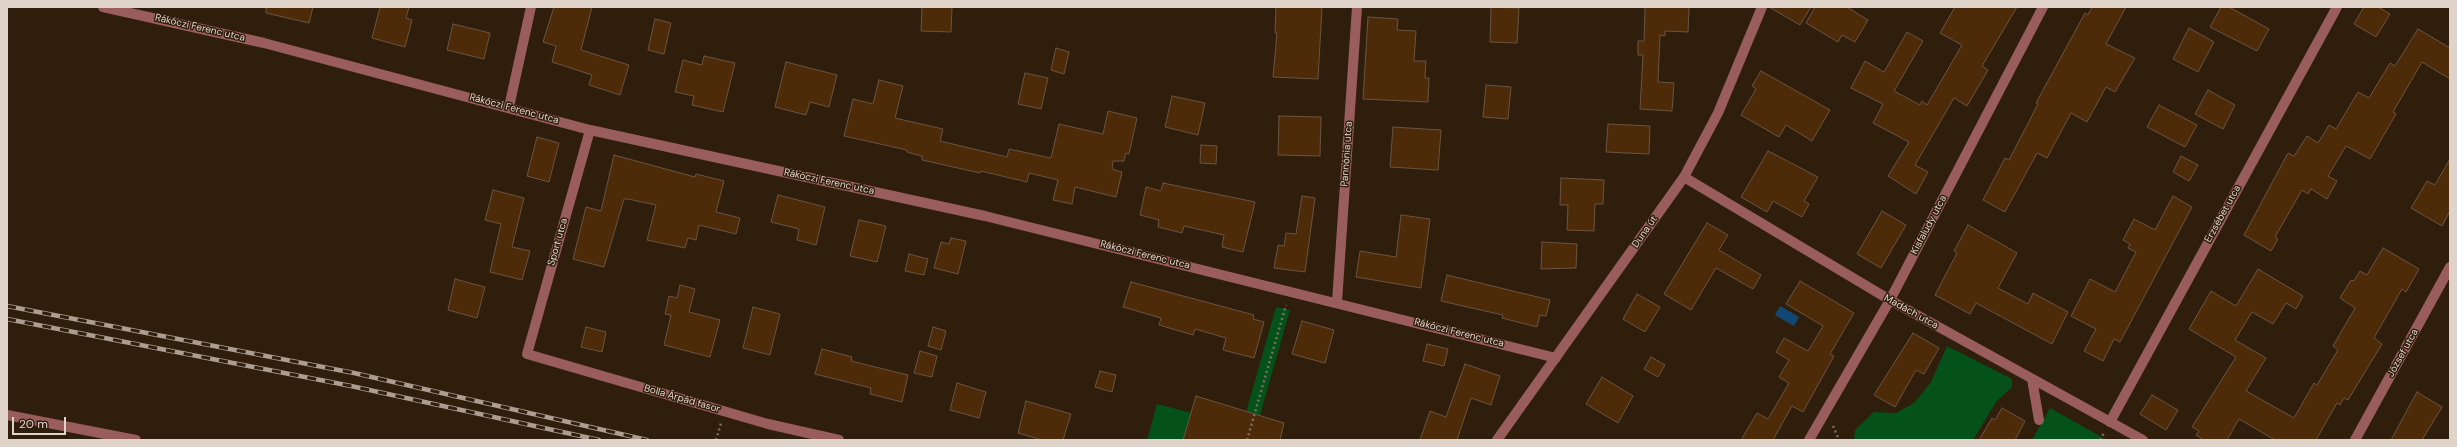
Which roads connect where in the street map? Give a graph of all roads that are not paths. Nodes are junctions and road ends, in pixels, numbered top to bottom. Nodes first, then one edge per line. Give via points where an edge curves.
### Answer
1 (103, 7) edge
2 (531, 7) edge
3 (1357, 7) edge
4 (1762, 7) edge
5 (2043, 7) edge
6 (2337, 7) edge
7 (509, 107) junction
8 (590, 130) junction
9 (1684, 177) junction
10 (2450, 267) edge
11 (1890, 300) junction
12 (1336, 302) junction
13 (527, 354) joint
14 (1556, 358) junction
15 (2032, 379) junction
16 (7, 415) edge
17 (2039, 420) dead end
18 (2110, 422) junction
19 (136, 440) edge
20 (839, 440) edge
21 (1497, 440) edge
22 (1809, 440) edge
23 (2143, 440) edge
24 (2356, 440) edge

1 - 7 street, Rákóczi Ferenc utca via 264,44
2 - 7 street
3 - 12 street, Pannónia utca
4 - 9 street, Duna út via 1718,113
5 - 11 street, Kisfaludy utca
6 - 18 street, Erzsébet utca
7 - 8 street, Rákóczi Ferenc utca
8 - 12 street, Rákóczi Ferenc utca via 985,216
8 - 13 street, Sport utca
9 - 11 street, Madách utca
9 - 14 street, Duna út
10 - 24 street, József utca
11 - 15 street, Madách utca
11 - 22 street, Kisfaludy utca
12 - 14 street, Rákóczi Ferenc utca
13 - 20 street, Bolla Árpád fasor via 768,424
14 - 21 street, Duna út
15 - 17 street
15 - 18 street, Madách utca
16 - 19 street
18 - 23 street, Madách utca

